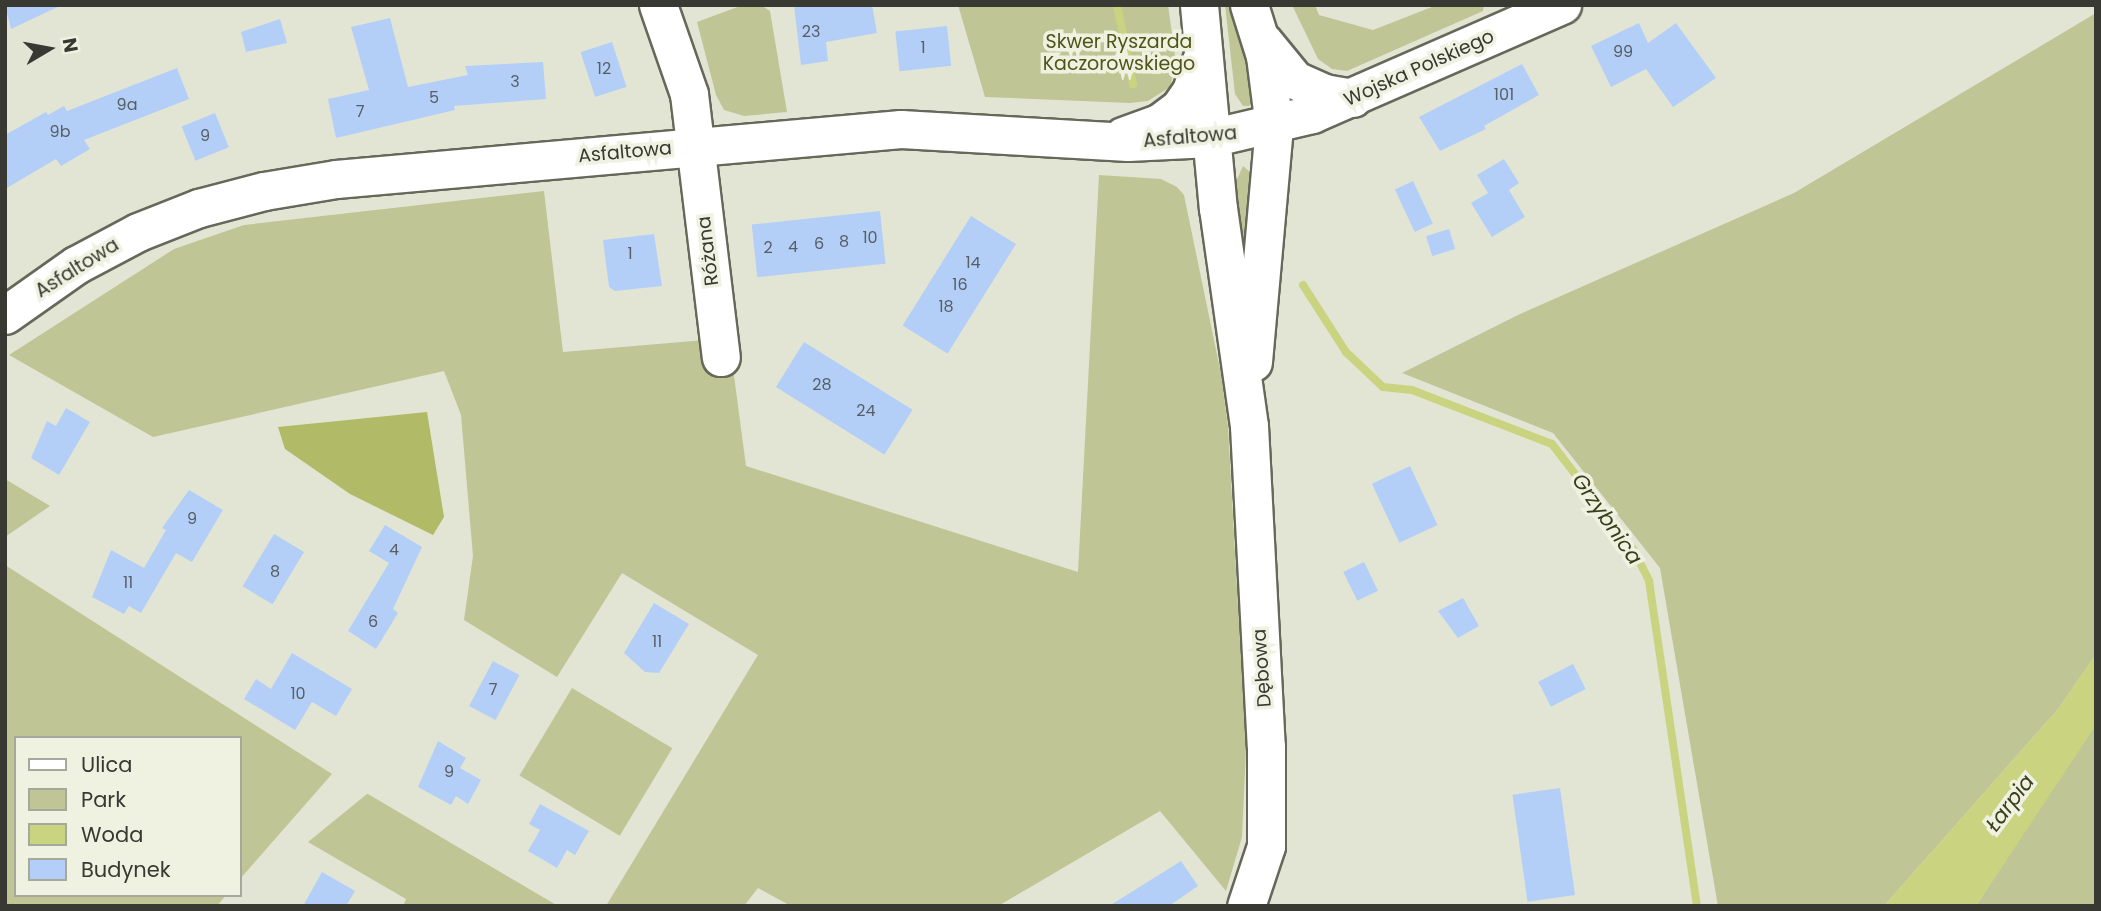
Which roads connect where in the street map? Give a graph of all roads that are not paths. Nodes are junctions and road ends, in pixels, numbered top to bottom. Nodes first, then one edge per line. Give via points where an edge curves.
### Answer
1 (658, 5) edge
2 (1199, 5) edge
3 (1562, 5) edge
4 (1255, 21) edge
5 (1203, 41) junction
6 (1353, 98) junction
7 (1274, 126) junction
8 (1210, 138) junction
9 (1102, 141) junction
10 (695, 145) junction
11 (5, 315) edge
12 (721, 357) dead end
13 (1248, 426) junction
14 (1246, 906) edge

1 - 10 street, Różana via 689,93
2 - 5 street, Dębowa
3 - 6 street, Wojska Polskiego
4 - 6 street via 1295,80 1324,93
4 - 7 street, Dębowa
5 - 8 street, Dębowa
5 - 9 street via 1195,81 1179,108 1142,131
6 - 7 street, Wojska Polskiego
7 - 8 street, Asfaltowa
7 - 13 street, Dębowa
8 - 9 street, Asfaltowa
8 - 13 street, Dębowa
9 - 10 street, Asfaltowa via 916,128
10 - 11 street, Asfaltowa via 336,179 240,197 177,216 119,241
10 - 12 street, Różana
13 - 14 street, Dębowa via 1269,809 1261,870

